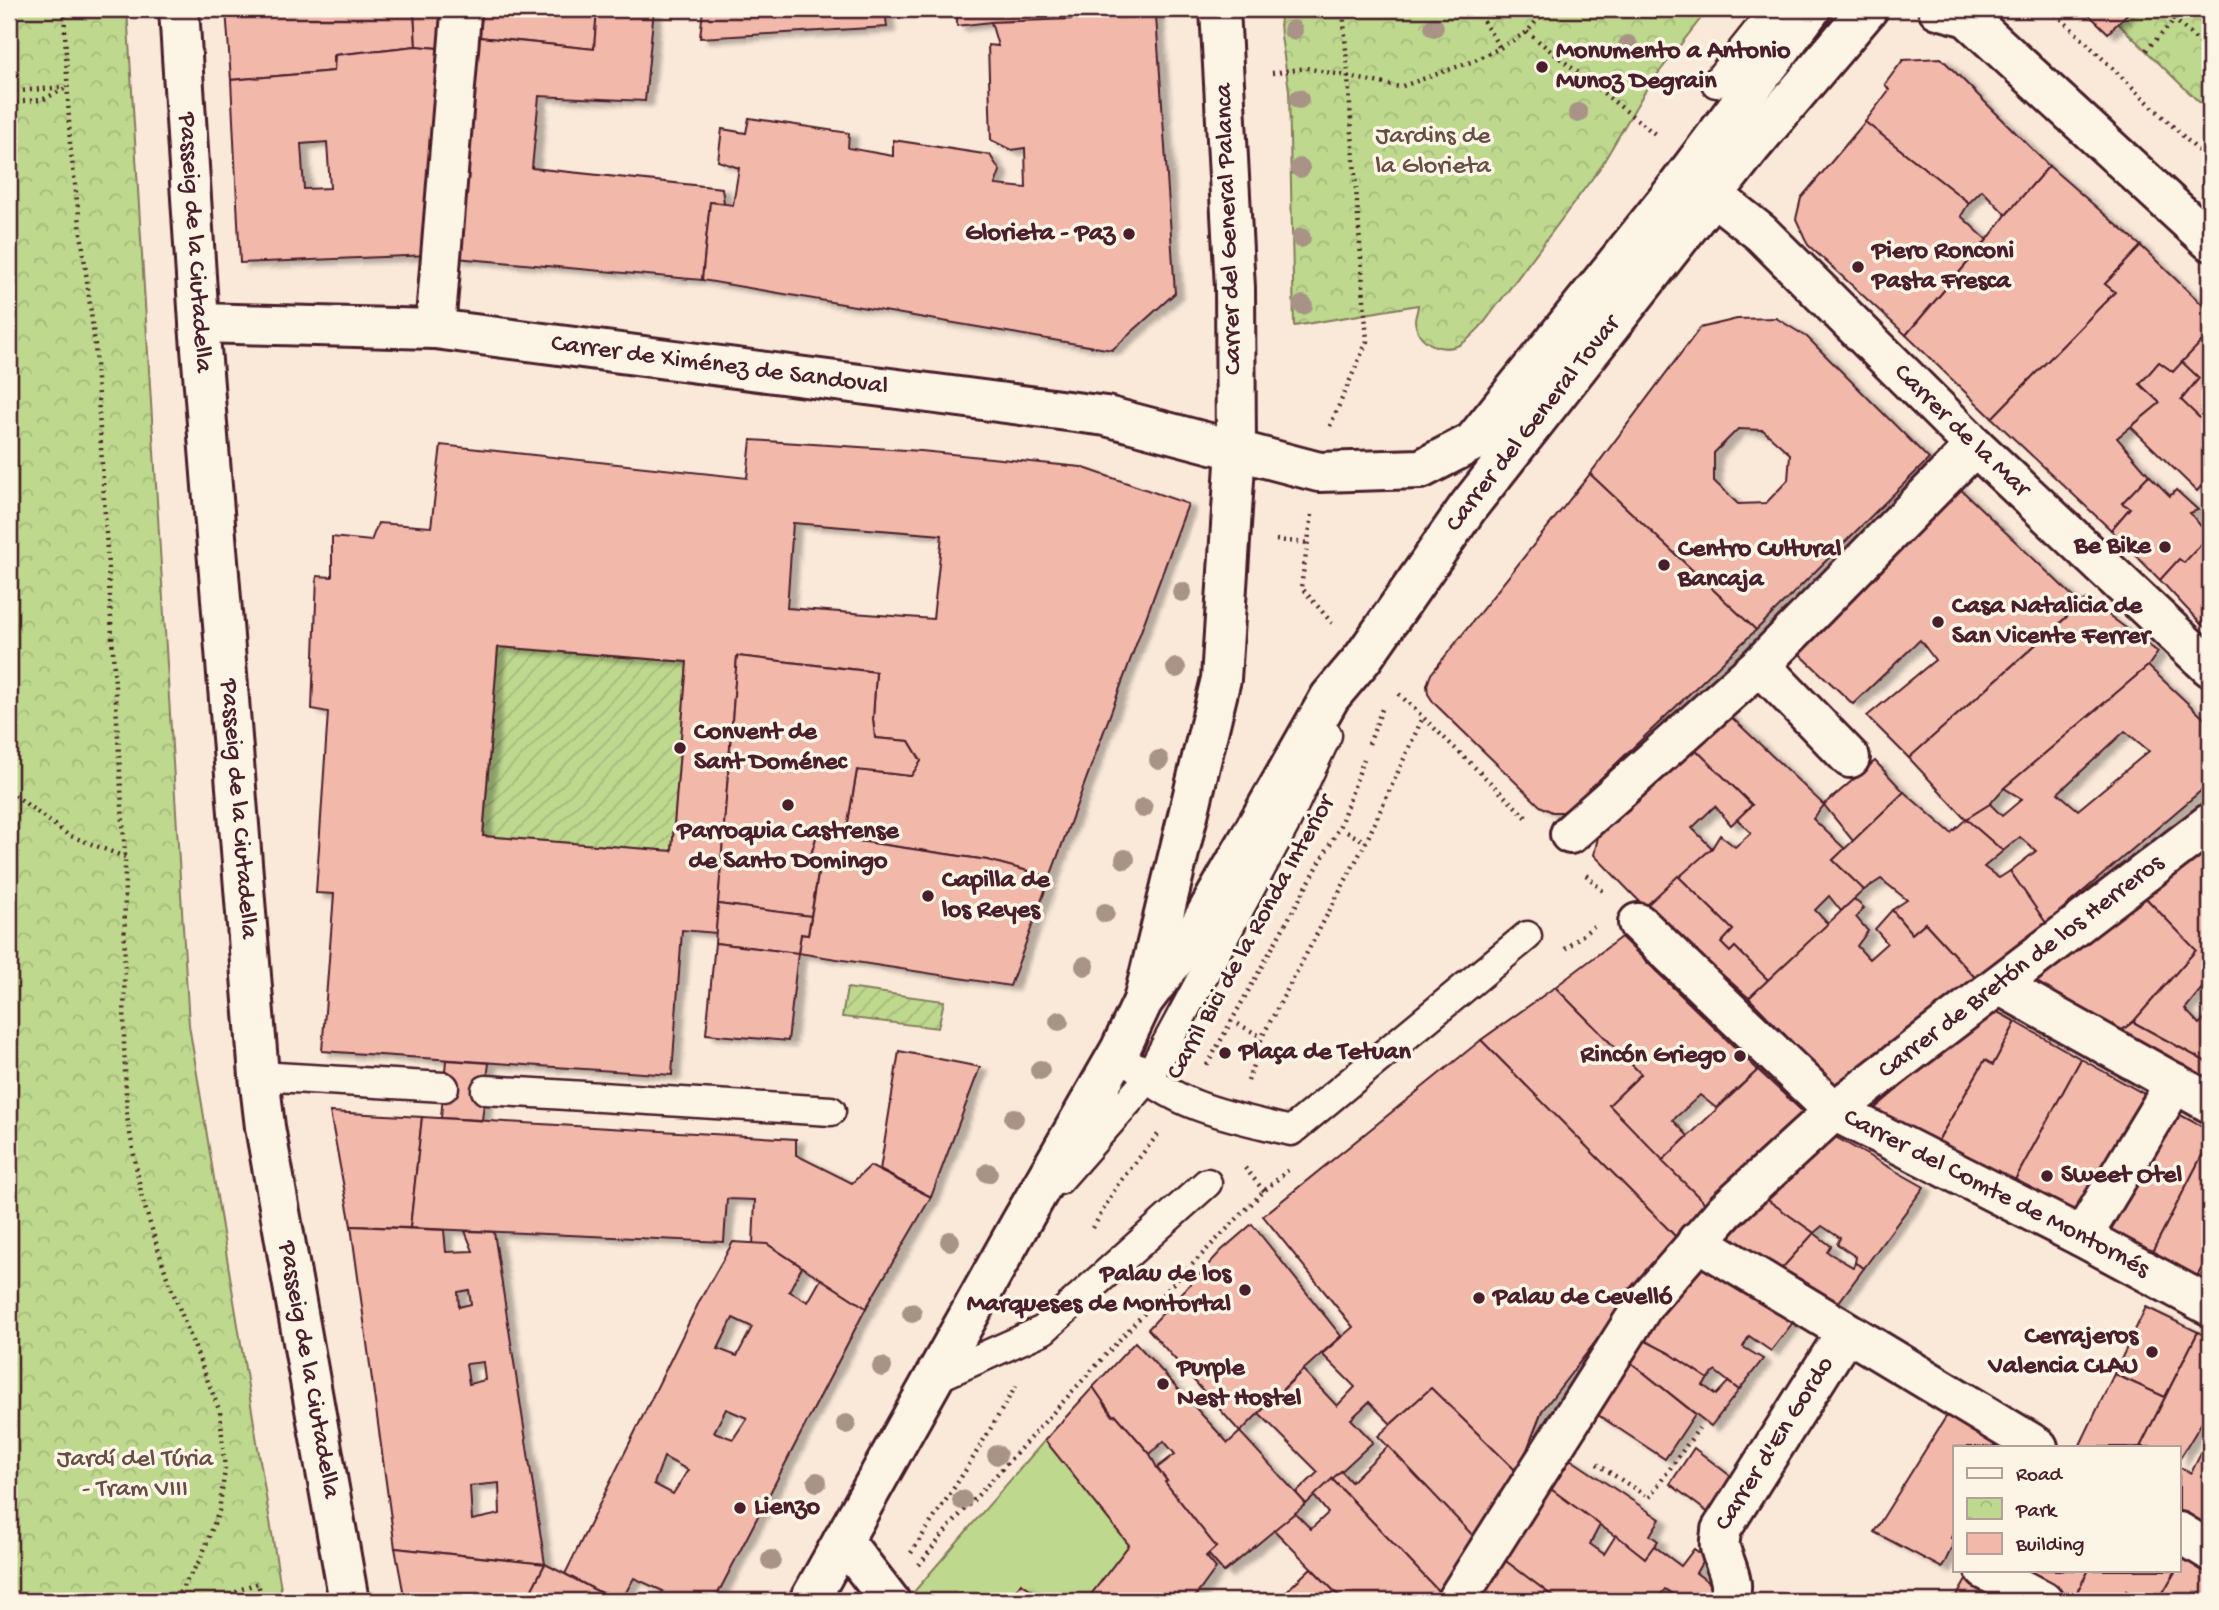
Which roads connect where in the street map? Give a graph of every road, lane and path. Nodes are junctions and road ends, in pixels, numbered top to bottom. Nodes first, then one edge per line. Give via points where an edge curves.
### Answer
1 (64, 9) edge
2 (179, 9) edge
3 (1220, 9) edge
4 (1343, 9) edge
5 (1476, 9) edge
6 (1546, 9) edge
7 (1775, 9) edge
8 (1811, 9) edge
9 (1868, 9) edge
10 (2052, 9) edge
11 (2163, 9) edge
12 (1955, 11) edge
13 (461, 14) dead end
14 (2175, 20) junction
15 (1527, 32) junction
16 (1500, 48) junction
17 (2146, 50) dead end
18 (2210, 52) edge
19 (1272, 73) dead end
20 (1348, 76) junction
21 (1716, 83) dead end
22 (68, 87) junction
23 (9, 92) edge
24 (9, 102) edge
25 (1655, 134) dead end
26 (2210, 162) edge
27 (1672, 194) junction
28 (1713, 195) junction
29 (2207, 231) edge
30 (199, 323) junction
31 (435, 329) junction
32 (1327, 433) dead end
33 (1975, 446) junction
34 (1236, 449) junction
35 (1313, 509) dead end
36 (1275, 540) dead end
37 (1308, 543) junction
38 (1338, 629) dead end
39 (1363, 659) junction
40 (1760, 665) junction
41 (2210, 667) edge
42 (1399, 694) dead end
43 (1383, 707) dead end
44 (1423, 717) junction
45 (1850, 758) dead end
46 (9, 791) edge
47 (2210, 823) edge
48 (1553, 831) joint
49 (1347, 832) dead end
50 (1366, 842) junction
51 (125, 857) junction
52 (1585, 875) dead end
53 (1595, 884) dead end
54 (1599, 923) dead end
55 (1638, 923) dead end
56 (1527, 936) dead end
57 (1557, 955) dead end
58 (1999, 985) junction
59 (1143, 1001) junction
60 (1238, 1024) dead end
61 (1262, 1037) junction
62 (1120, 1050) junction
63 (259, 1076) junction
64 (1147, 1080) junction
65 (1247, 1083) dead end
66 (2175, 1083) junction
67 (444, 1087) dead end
68 (486, 1090) dead end
69 (1185, 1100) junction
70 (2210, 1103) edge
71 (831, 1111) dead end
72 (1834, 1111) junction
73 (1295, 1164) dead end
74 (1207, 1183) dead end
75 (1020, 1224) junction
76 (1088, 1236) dead end
77 (2082, 1237) junction
78 (1697, 1241) junction
79 (2210, 1306) edge
80 (1043, 1330) junction
81 (1846, 1332) junction
82 (933, 1379) junction
83 (1699, 1428) dead end
84 (1558, 1439) junction
85 (2036, 1446) edge
86 (2180, 1533) edge
87 (842, 1540) junction
88 (2210, 1551) edge
89 (917, 1567) dead end
90 (1990, 1572) edge
91 (886, 1598) edge
92 (174, 1601) edge
93 (225, 1601) edge
94 (262, 1601) edge
95 (349, 1601) edge
96 (809, 1601) edge
97 (1457, 1601) edge
98 (1727, 1601) edge
99 (2043, 1601) edge

1 - 22 path
2 - 30 street, Passeig de la Ciutadella
3 - 34 street, Carrer del General Palanca via 1235,288
4 - 20 path
5 - 16 path
6 - 15 path
7 - 21 lane
8 - 27 street, Carrer del General Tovar
9 - 28 street, Carrer del General Tovar
10 - 26 path
11 - 14 path
12 - 29 street
13 - 31 street
14 - 17 path
14 - 18 path
15 - 16 path
15 - 25 path
16 - 20 path via 1400,87
19 - 20 path via 1306,68
20 - 32 path via 1367,341
22 - 23 path
22 - 24 path via 42,100
22 - 51 path via 70,144 95,345
27 - 28 street
27 - 34 street, Carrer del General Tovar via 1473,442 1422,470 1319,472
28 - 33 street, Carrer de la Mar via 1782,251
28 - 39 street, Carrer del General Tovar via 1468,507
30 - 31 street, Carrer de Ximénez de Sandoval
30 - 63 street, Passeig de la Ciutadella
31 - 34 street, Carrer de Ximénez de Sandoval via 1106,416
33 - 40 street
33 - 41 street, Carrer de la Mar
34 - 59 street via 1222,679
35 - 37 path
36 - 37 path
37 - 38 path via 1301,587
39 - 59 street via 1330,697 1196,932
39 - 64 lane via 1287,820
40 - 45 street
40 - 48 street
42 - 44 path
43 - 69 path, Carril Bici de la Ronda Interior via 1339,828
44 - 48 path
44 - 50 path
46 - 51 path via 68,835
47 - 58 street, Carrer de Bretón de los Herreros
49 - 50 path
50 - 61 path
51 - 92 path via 127,1117 142,1198 220,1412 225,1470 219,1511 201,1558
52 - 53 path
54 - 57 path
55 - 72 street, Carrer del Comte de Montornés
56 - 69 lane via 1292,1131
58 - 66 street
58 - 72 street, Carrer de Bretón de los Herreros
59 - 62 street
60 - 61 path
61 - 65 path
62 - 64 lane
62 - 75 street
63 - 67 lane
63 - 95 street, Passeig de la Ciutadella
64 - 69 lane
64 - 75 lane
66 - 70 street
66 - 77 street
68 - 71 lane
69 - 76 path, Carril Bici de la Ronda Interior via 1118,1184
72 - 77 street, Carrer del Comte de Montornés
72 - 78 street, Carrer de Bretón de los Herreros
73 - 89 path via 1133,1325
74 - 80 lane
75 - 82 street
77 - 79 street, Carrer del Comte de Montornés
78 - 81 street
78 - 84 street, Carrer de Bretón de los Herreros via 1645,1303
80 - 82 lane
80 - 91 path via 1001,1414
81 - 85 street
81 - 98 street, Carrer d'En Gordo via 1721,1530 1720,1544 1731,1581
82 - 87 street
83 - 84 path via 1649,1498
84 - 97 street, Carrer de Bretón de los Herreros
86 - 88 street
87 - 91 street
87 - 96 street
90 - 99 street
93 - 94 path via 258,1583

